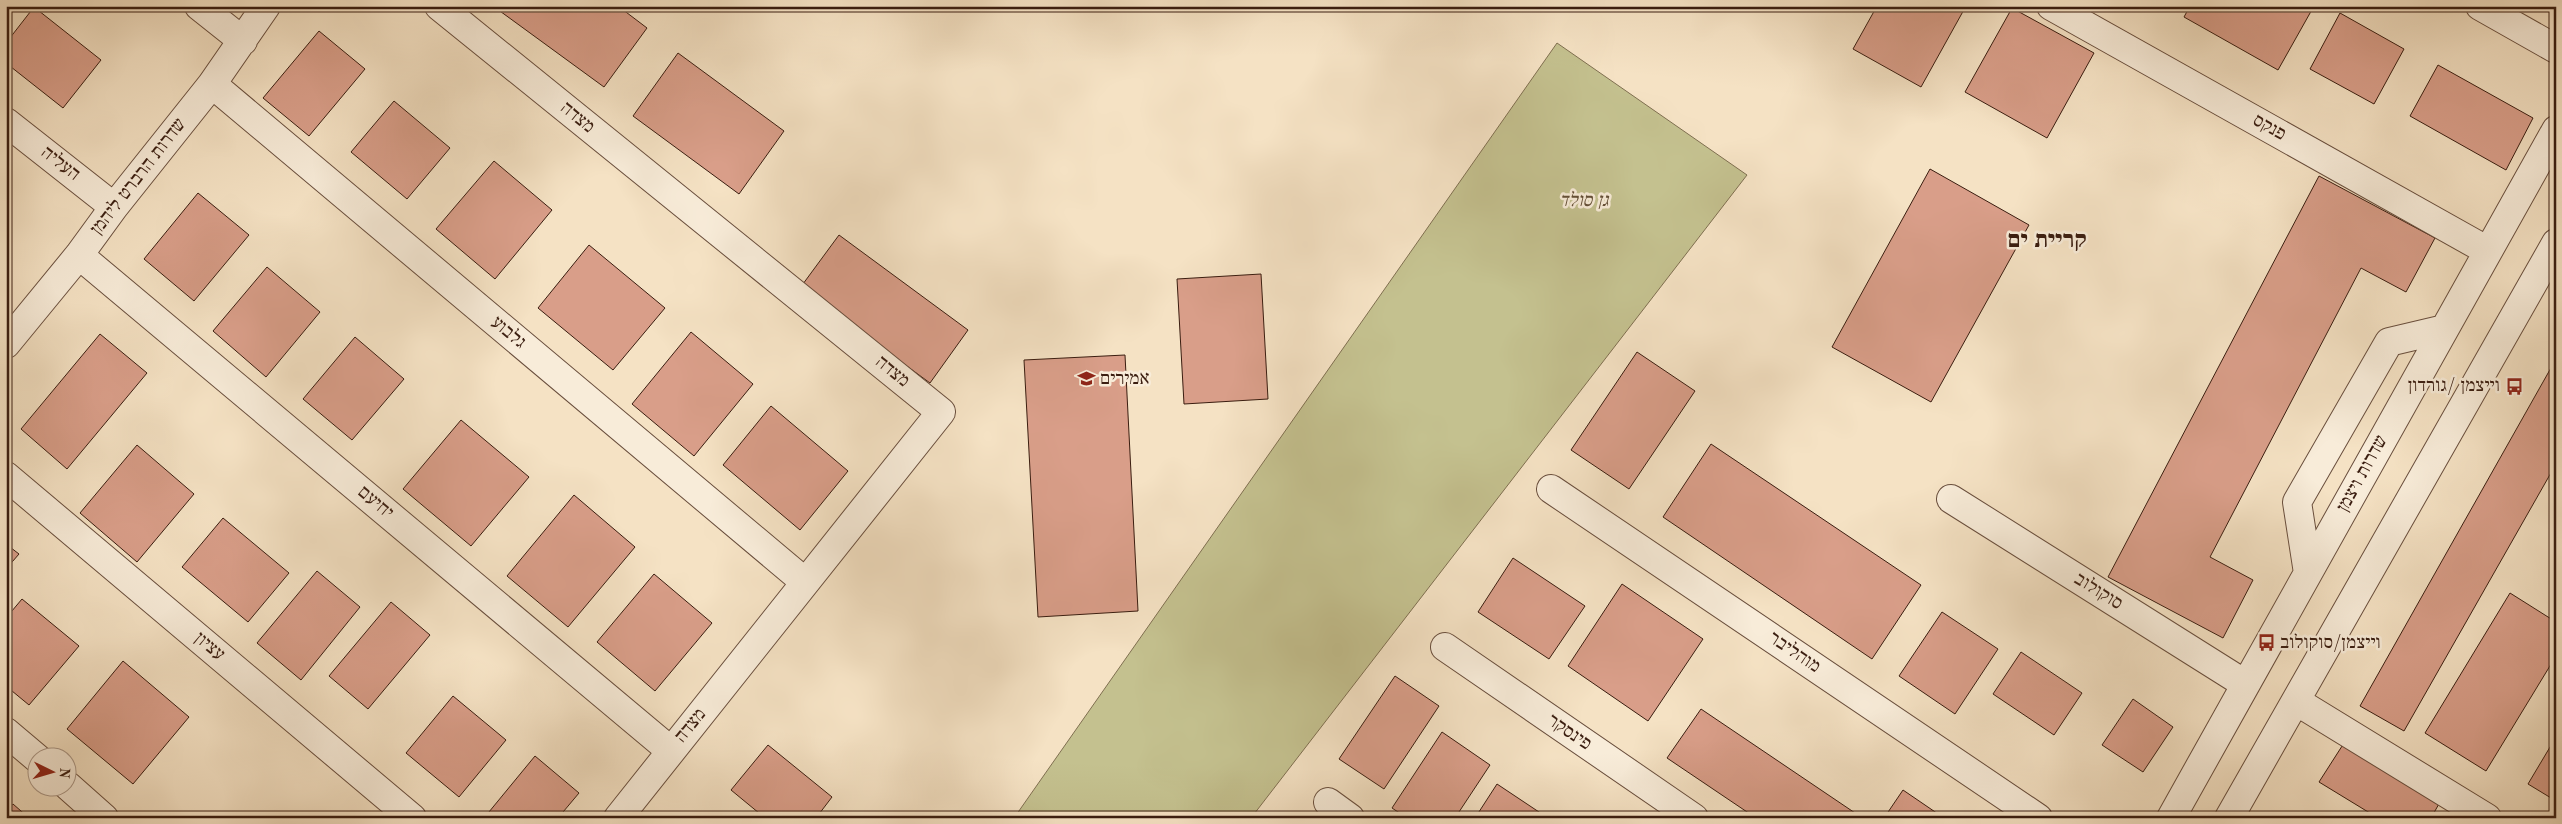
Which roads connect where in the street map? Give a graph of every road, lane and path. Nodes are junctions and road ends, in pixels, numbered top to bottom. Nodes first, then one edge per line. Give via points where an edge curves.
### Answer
1 (199, 6) edge
2 (266, 6) edge
3 (439, 6) edge
4 (2051, 6) edge
5 (2480, 6) edge
6 (243, 41) junction
7 (2556, 49) edge
8 (212, 84) junction
9 (6, 122) edge
10 (2556, 130) edge
11 (114, 207) junction
12 (2556, 243) edge
13 (2488, 250) junction
14 (79, 255) junction
15 (2444, 329) junction
16 (6, 344) edge
17 (6, 476) edge
18 (1551, 489) dead end
19 (1951, 499) dead end
20 (2308, 573) junction
21 (805, 582) junction
22 (1444, 648) dead end
23 (2245, 684) junction
24 (2296, 701) junction
25 (6, 732) edge
26 (28, 751) edge
27 (671, 751) junction
28 (78, 795) edge
29 (1328, 802) dead end
30 (104, 818) edge
31 (412, 818) edge
32 (618, 818) edge
33 (1350, 818) edge
34 (1694, 818) edge
35 (2038, 818) edge
36 (2171, 818) edge
37 (2229, 818) edge
38 (2487, 818) edge

1 - 6 street
2 - 6 street, שדרות הרברט ליהמן
3 - 21 street, מצדה via 941,412
4 - 13 street, פנקס
5 - 7 street
6 - 8 street, שדרות הרברט ליהמן
8 - 11 street, שדרות הרברט ליהמן
8 - 21 street, גלבוע
9 - 11 street, העליה
10 - 13 street, שדרות ויצמן
11 - 14 street, שדרות הרברט ליהמן
12 - 24 street
13 - 15 street, שדרות ויצמן
14 - 16 street, שדרות הרברט ליהמן
14 - 27 street, יחיעם
15 - 20 street, שדרות ויצמן
15 - 20 street via 2389,342 2297,502
17 - 31 street, עציון
18 - 35 street, מוהליבר
19 - 23 street, סוקולוב
20 - 23 street, שדרות ויצמן
21 - 27 street, מצדה
22 - 34 street, פינסקר
23 - 36 street, שדרות ויצמן
24 - 37 street
24 - 38 street
25 - 26 street
27 - 32 street, מצדה
28 - 30 street
29 - 33 street

